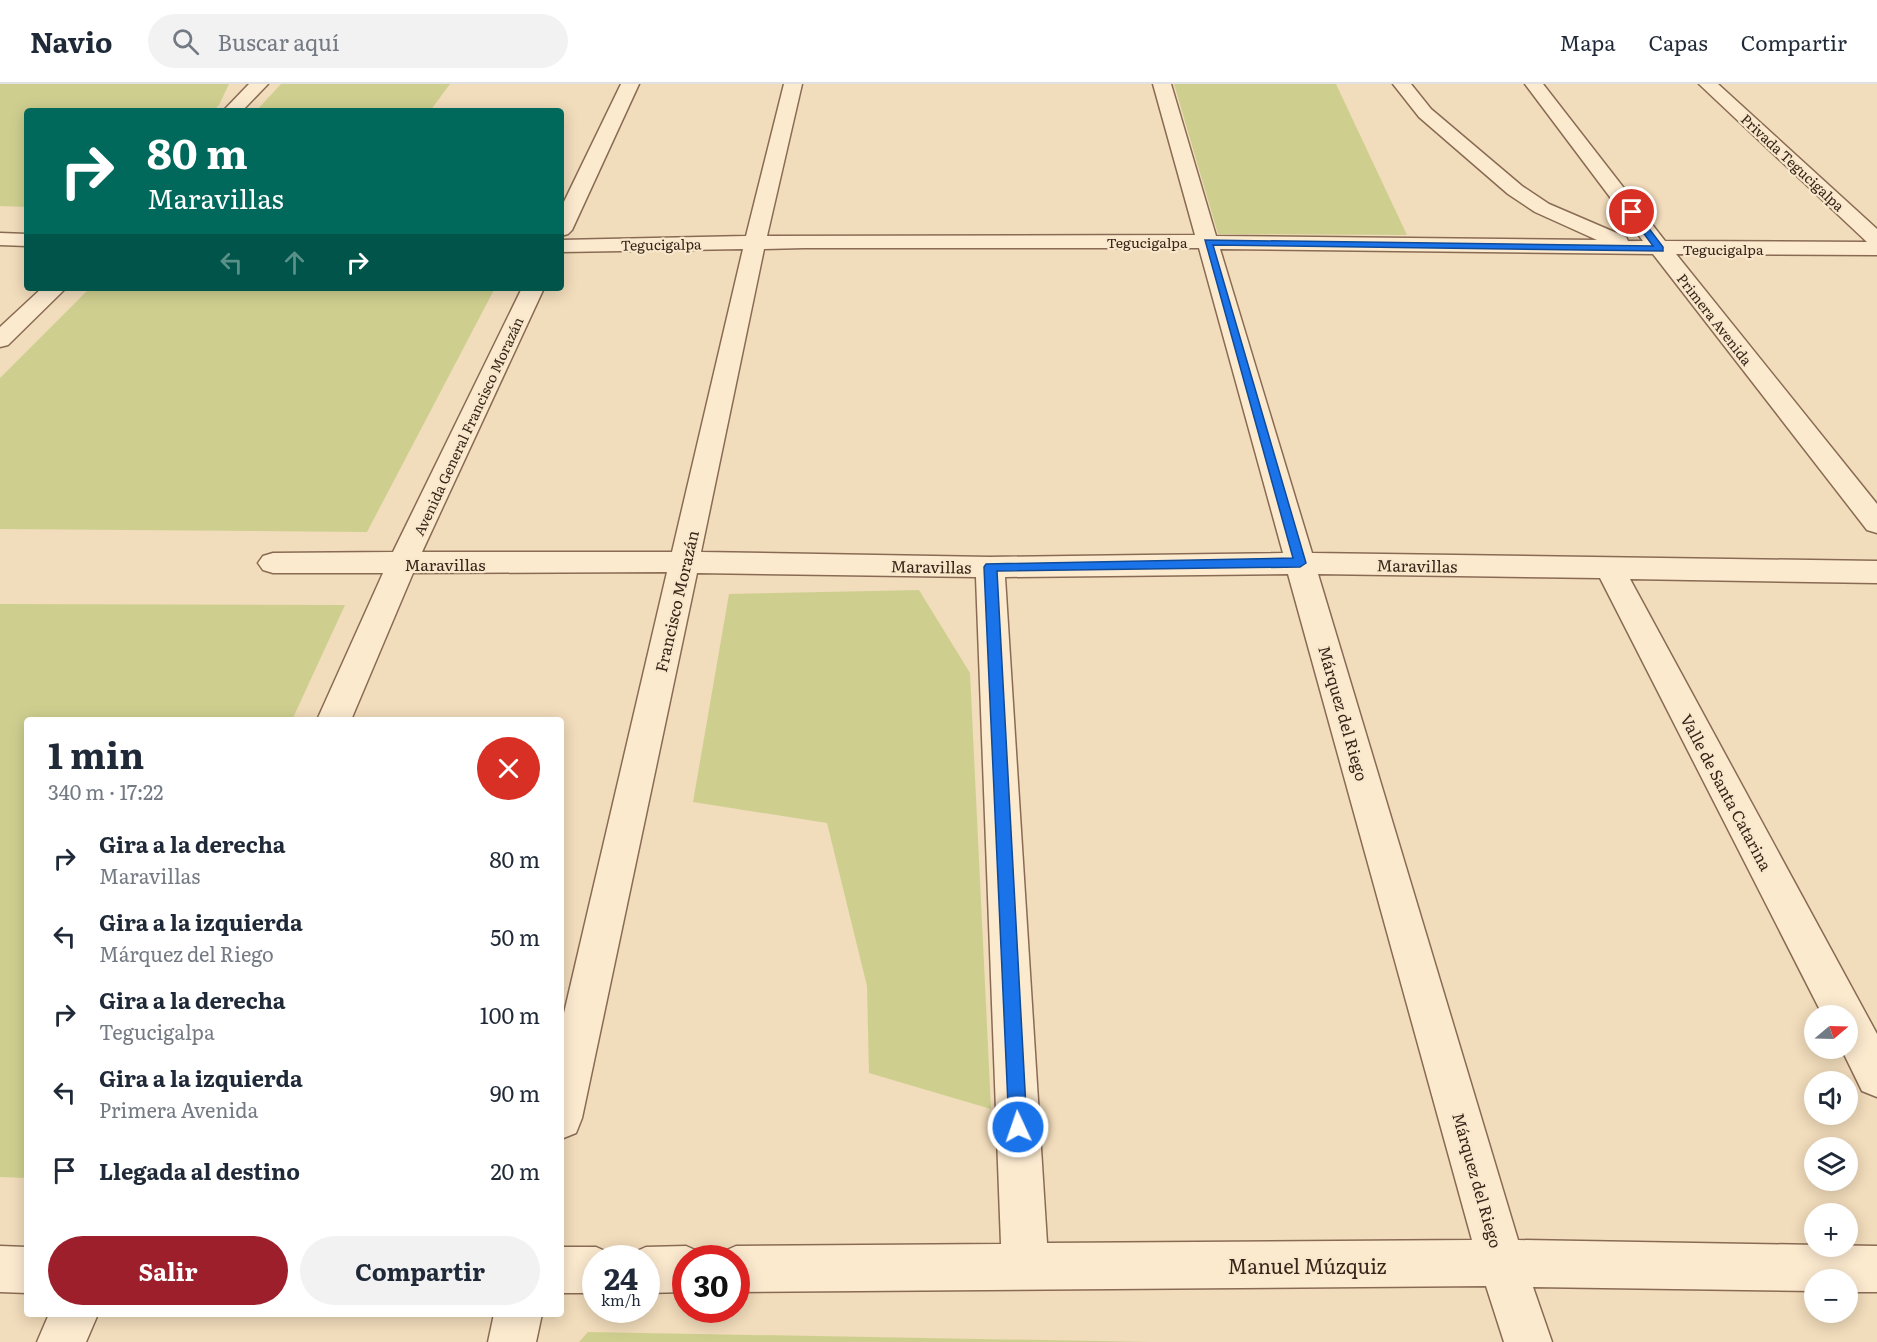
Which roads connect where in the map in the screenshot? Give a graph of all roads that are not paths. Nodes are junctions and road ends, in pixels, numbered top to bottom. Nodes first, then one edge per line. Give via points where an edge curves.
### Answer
1 (259, 84) edge
2 (630, 84) edge
3 (793, 84) edge
4 (1162, 84) edge
5 (1402, 84) edge
6 (1534, 84) edge
7 (1708, 84) edge
8 (235, 108) edge
9 (564, 224) edge
10 (15, 239) edge
11 (1877, 240) edge
12 (755, 242) junction
13 (1208, 242) junction
14 (564, 246) edge
15 (1634, 249) junction
16 (1660, 249) junction
17 (1877, 249) edge
18 (0, 256) edge
19 (52, 291) edge
20 (532, 291) edge
21 (0, 340) edge
22 (1877, 524) edge
23 (685, 562) junction
24 (273, 563) dead end
25 (1300, 563) junction
26 (402, 564) junction
27 (990, 567) junction
28 (1610, 568) junction
29 (1877, 572) edge
30 (335, 717) edge
31 (1839, 1005) edge
32 (1858, 1040) edge
33 (1877, 1076) edge
34 (564, 1105) edge
35 (1502, 1263) junction
36 (1025, 1267) junction
37 (0, 1269) edge
38 (750, 1269) edge
39 (1877, 1269) edge
40 (24, 1270) edge
41 (564, 1270) edge
42 (582, 1270) edge
43 (73, 1317) edge
44 (517, 1317) edge
45 (61, 1342) edge
46 (512, 1342) edge
47 (1528, 1342) edge

1 - 8 street
2 - 9 street
3 - 12 street, Francisco Morazán
4 - 13 street, Márquez del Riego
5 - 15 street via 1425,113 1515,190 1542,208
6 - 16 street, Primera Avenida
7 - 11 street, Privada Tegucigalpa
10 - 18 street
12 - 13 street, Tegucigalpa
12 - 14 street, Tegucigalpa
12 - 23 street, Francisco Morazán
13 - 15 street, Tegucigalpa
13 - 25 street, Márquez del Riego
15 - 16 street, Tegucigalpa
16 - 17 street, Tegucigalpa
16 - 22 street, Primera Avenida
19 - 21 street
20 - 26 street, Avenida General Francisco Morazán
23 - 26 street, Maravillas
23 - 27 street, Maravillas
23 - 34 street, Francisco Morazán
24 - 26 street, Maravillas
25 - 27 street, Maravillas
25 - 28 street, Maravillas
25 - 35 street, Márquez del Riego
26 - 30 street
27 - 36 street
28 - 29 street, Maravillas
28 - 31 street, Valle de Santa Catarina
32 - 33 street
35 - 36 street, Manuel Múzquiz
35 - 39 street, Manuel Múzquiz
35 - 47 street, Márquez del Riego
36 - 38 street, Manuel Múzquiz
37 - 40 street
41 - 42 street
43 - 45 street
44 - 46 street

